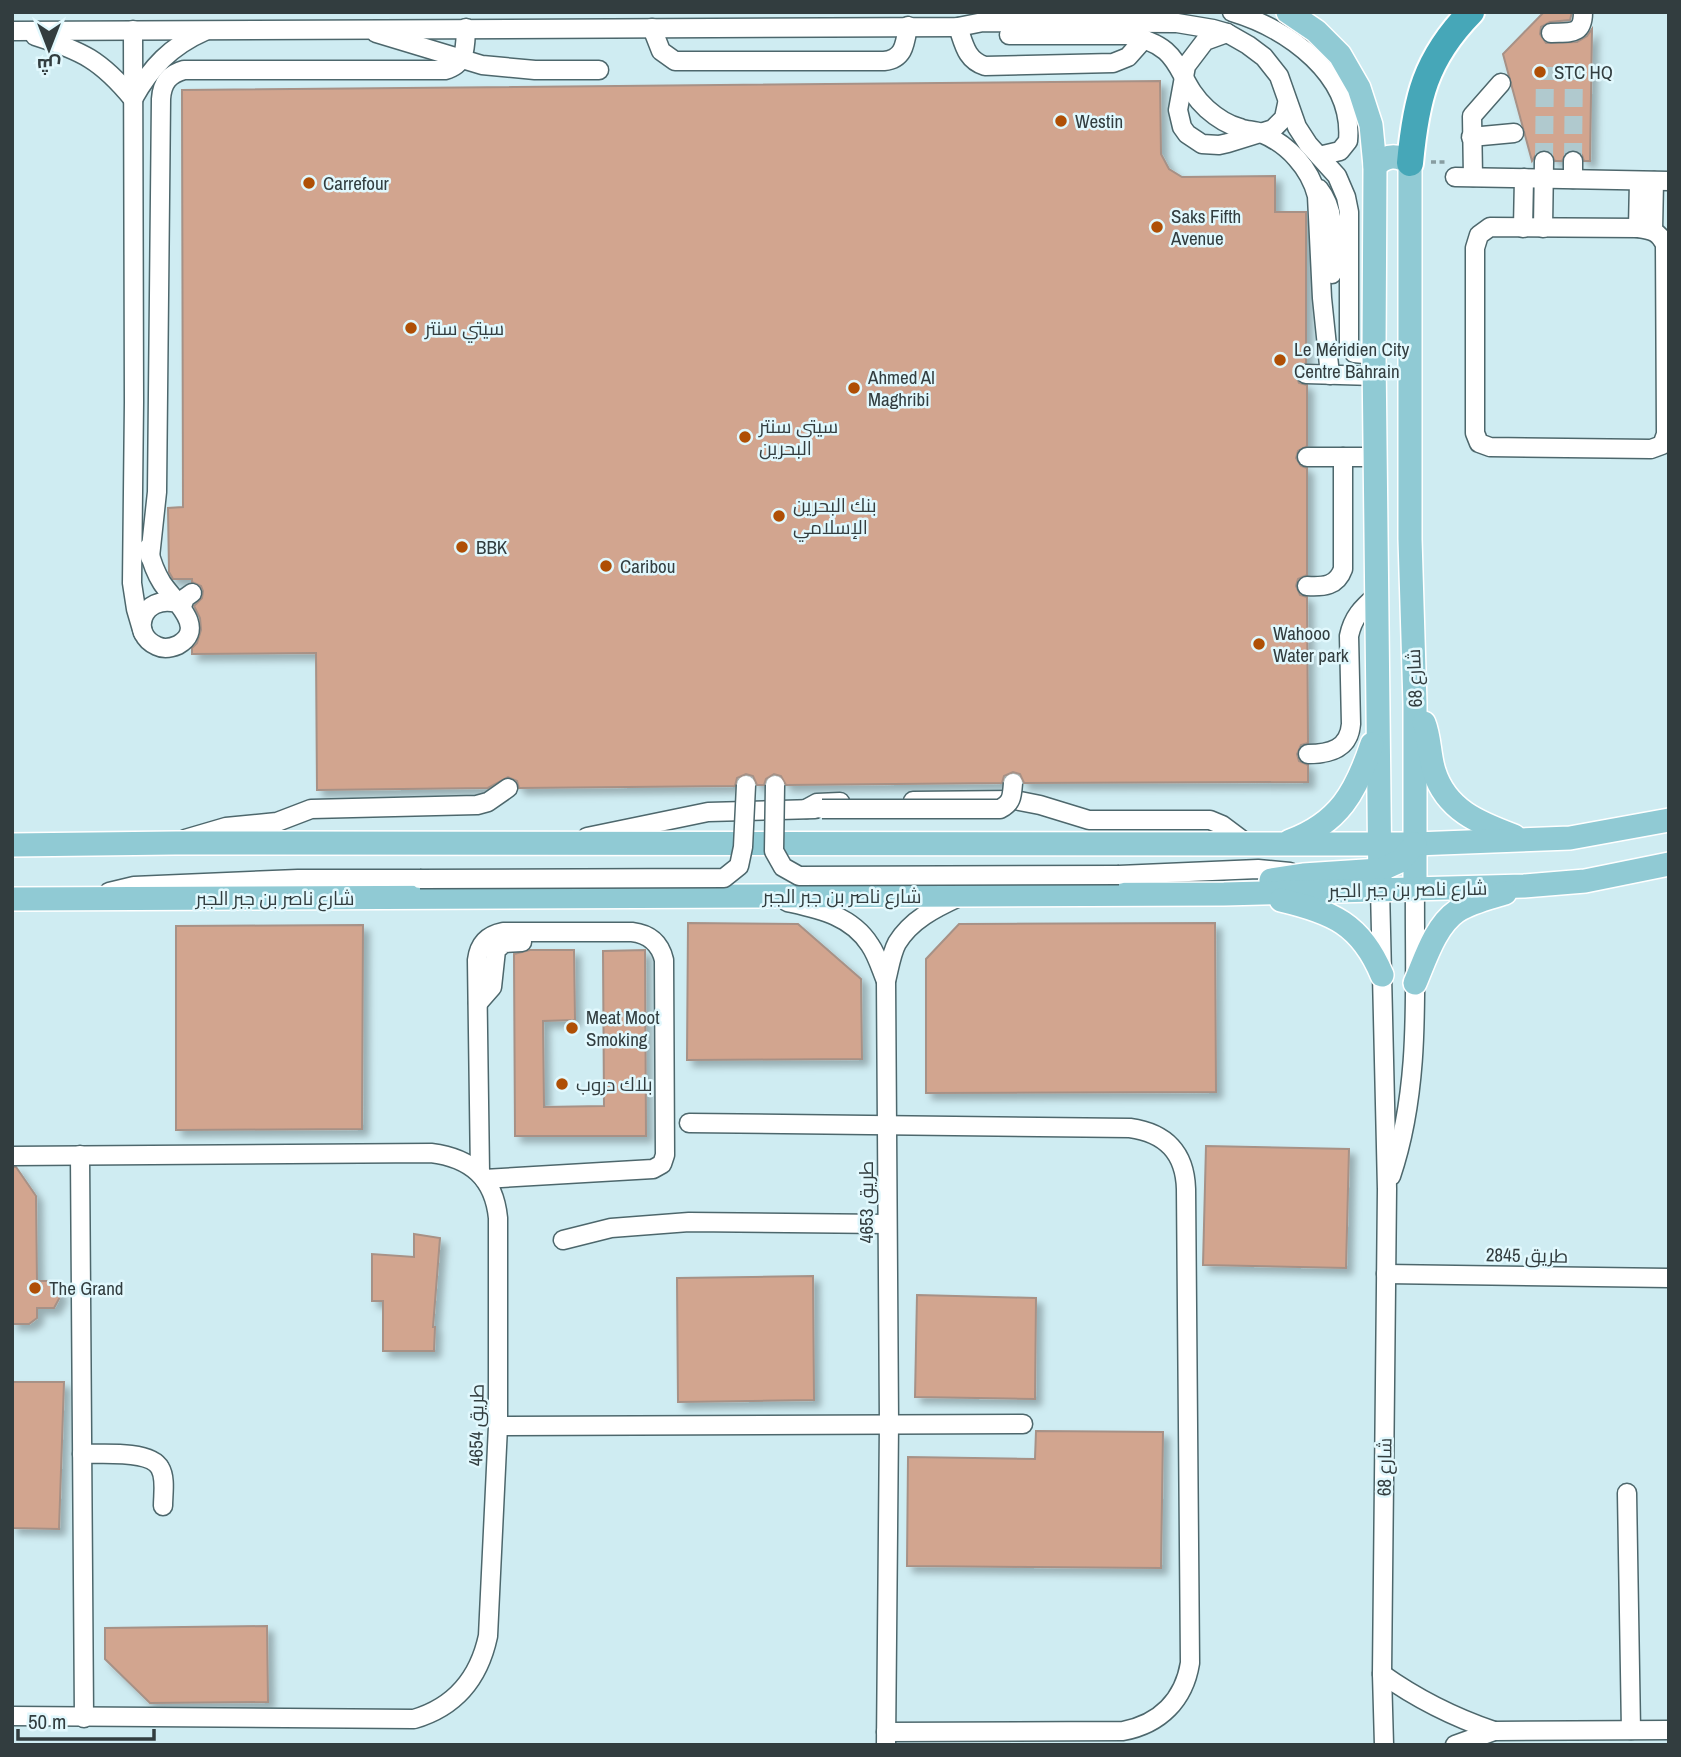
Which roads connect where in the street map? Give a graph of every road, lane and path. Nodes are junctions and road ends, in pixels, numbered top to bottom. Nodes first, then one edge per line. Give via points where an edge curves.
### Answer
1 (372, 12) edge
2 (1232, 12) edge
3 (1288, 12) edge
4 (1471, 12) edge
5 (1583, 12) edge
6 (908, 26) junction
7 (958, 27) junction
8 (360, 28) junction
9 (466, 28) junction
10 (652, 28) junction
11 (209, 29) junction
12 (133, 30) junction
13 (15, 31) edge
14 (1227, 33) junction
15 (1551, 33) dead end
16 (1144, 39) junction
17 (463, 56) junction
18 (599, 70) dead end
19 (1185, 76) junction
20 (1501, 83) dead end
21 (133, 99) junction
22 (1287, 104) junction
23 (1260, 132) junction
24 (1514, 133) dead end
25 (1471, 136) junction
26 (1319, 156) junction
27 (1410, 163) junction
28 (1375, 166) junction
29 (1544, 169) junction
30 (1464, 177) junction
31 (1524, 178) junction
32 (1654, 181) edge
33 (1523, 228) junction
34 (1543, 228) junction
35 (1646, 229) junction
36 (1374, 365) junction
37 (1307, 374) dead end
38 (1330, 375) junction
39 (145, 403) junction
40 (1307, 457) dead end
41 (1343, 457) junction
42 (1375, 457) junction
43 (1344, 510) junction
44 (1376, 512) junction
45 (1307, 586) dead end
46 (1376, 596) junction
47 (184, 601) junction
48 (143, 633) junction
49 (1415, 704) junction
50 (1378, 724) junction
51 (1308, 754) dead end
52 (1013, 783) dead end
53 (746, 785) dead end
54 (775, 785) dead end
55 (508, 788) dead end
56 (814, 809) junction
57 (1669, 820) edge
58 (1527, 840) junction
59 (175, 843) junction
60 (565, 843) junction
61 (1246, 843) junction
62 (1284, 843) junction
63 (1380, 844) junction
64 (1415, 844) junction
65 (12, 845) edge
66 (1669, 864) edge
67 (1303, 875) junction
68 (1380, 879) junction
69 (1524, 886) junction
70 (1415, 889) junction
71 (1251, 893) junction
72 (1224, 894) junction
73 (759, 896) junction
74 (962, 896) junction
75 (81, 898) junction
76 (12, 899) edge
77 (1382, 975) junction
78 (886, 981) junction
79 (1415, 983) junction
80 (689, 1123) dead end
81 (887, 1127) junction
82 (80, 1155) junction
83 (12, 1156) edge
84 (482, 1176) junction
85 (1387, 1189) junction
86 (887, 1224) junction
87 (563, 1240) dead end
88 (1385, 1275) junction
89 (1669, 1278) edge
90 (889, 1423) junction
91 (1023, 1424) dead end
92 (498, 1426) junction
93 (82, 1454) junction
94 (1627, 1493) dead end
95 (163, 1506) dead end
96 (1382, 1674) junction
97 (12, 1716) edge
98 (84, 1718) junction
99 (1631, 1730) junction
100 (1669, 1730) edge
101 (1494, 1731) junction
102 (886, 1738) edge
103 (1384, 1745) edge
104 (1455, 1745) edge

1 - 8 street
2 - 26 street via 1260,21 1291,41 1316,60 1332,81 1349,117 1348,141 1340,151
3 - 28 main road, شارع 68 via 1340,55 1359,88 1371,125
4 - 27 highway via 1434,57 1419,98
5 - 15 street via 1577,31
6 - 7 street
6 - 10 street
6 - 10 street via 905,46 889,61 674,61 661,51
7 - 14 street via 1156,23
7 - 16 street via 985,35 1126,35
7 - 16 street via 968,56 985,66 1113,64 1128,57
8 - 9 street
8 - 11 street
8 - 17 street
9 - 10 street
9 - 17 street
11 - 12 street
11 - 21 street via 157,62
12 - 13 street
12 - 21 street
13 - 21 street via 92,59
14 - 19 street via 1205,41 1186,66
14 - 22 street via 1264,57 1279,76
16 - 19 street via 1177,61
17 - 18 street via 482,65
17 - 39 street via 454,68 439,70 184,70 170,76 161,93
19 - 23 street via 1206,109 1240,129
19 - 23 street via 1178,110 1182,127 1194,140 1220,145
20 - 25 street via 1474,111
21 - 39 street via 132,323
22 - 23 street via 1273,129
22 - 26 street via 1297,127
23 - 38 street via 1302,163 1314,184
24 - 25 street
25 - 30 street
26 - 36 street via 1337,176 1349,212 1350,349
27 - 28 main road via 1392,156
27 - 30 path via 1455,162
27 - 49 main road, شارع 68
28 - 36 main road, شارع 68
29 - 31 street
29 - 32 street
29 - 34 street
30 - 31 street
31 - 33 street
32 - 35 street
33 - 34 street
33 - 35 street via 1490,227 1476,241 1475,433 1484,446 1651,449 1662,445 1666,434 1665,244
34 - 35 street
36 - 38 street
36 - 42 main road, شارع 68
37 - 38 street
39 - 47 street via 156,514 150,557 155,571
39 - 48 street via 132,583
40 - 41 street
41 - 42 street
41 - 43 street
42 - 44 main road, شارع 68
43 - 44 street
43 - 45 street via 1341,576 1330,585
44 - 46 main road, شارع 68
46 - 50 main road, شارع 68
46 - 51 street via 1351,624 1348,737 1332,752
47 - 48 street via 154,603 142,621
47 - 48 street via 190,626 180,644 159,647
49 - 58 main road via 1445,794 1477,822
49 - 64 main road, شارع 68
50 - 62 main road via 1363,772 1340,810 1324,824
50 - 63 main road, شارع 68
52 - 56 street, bridge via 1009,805 1000,809
53 - 75 street, bridge via 743,847 738,866 724,878 298,879 134,887
54 - 67 street, bridge via 774,851 783,867 799,876 1119,875 1258,869
55 - 59 street via 488,802 465,807 322,808 277,822 214,829
56 - 60 street via 708,811
56 - 61 street via 822,802 1006,799 1089,820 1210,820
57 - 58 main road via 1570,838
58 - 64 main road
59 - 60 main road
59 - 65 main road
60 - 61 main road
61 - 62 main road
62 - 63 main road
63 - 64 main road
63 - 68 main road, شارع 68
64 - 68 main road
64 - 70 main road, شارع 68
66 - 69 main road, شارع ناصر بن جبر الجبر via 1585,881
67 - 68 main road
67 - 72 main road
68 - 70 main road, شارع ناصر بن جبر الجبر
68 - 71 main road, شارع ناصر بن جبر الجبر
68 - 77 street, شارع 68
69 - 70 main road, شارع ناصر بن جبر الجبر
69 - 79 main road via 1452,915
70 - 79 street, شارع 68
71 - 72 main road, شارع ناصر بن جبر الجبر
71 - 77 main road via 1311,907 1346,924 1362,938
72 - 74 main road, شارع ناصر بن جبر الجبر
73 - 74 main road, شارع ناصر بن جبر الجبر
73 - 75 main road, شارع ناصر بن جبر الجبر
73 - 78 street, طريق 4653 via 834,913 870,944
74 - 78 street, طريق 4653 via 916,921 896,944
75 - 76 main road, شارع ناصر بن جبر الجبر
77 - 85 street, شارع 68
78 - 81 street, طريق 4653
79 - 85 street, شارع 68 via 1405,1129
80 - 81 street
81 - 86 street, طريق 4653
81 - 102 street via 1130,1128 1153,1133 1178,1156 1186,1189 1190,1663 1177,1699 1159,1717 1136,1728
82 - 83 street
82 - 84 street via 431,1153 466,1162
82 - 93 street
84 - 84 street via 653,1169 662,1164 662,952 653,940 639,933 503,932 484,941 478,953
84 - 92 street, طريق 4654 via 493,1194 498,1218
85 - 88 street, شارع 68
86 - 87 street via 689,1222 611,1228
86 - 90 street, طريق 4653
88 - 89 street, طريق 2845
88 - 96 street, شارع 68
90 - 91 street
90 - 92 street
90 - 102 street, طريق 4653
92 - 98 street, طريق 4654 via 488,1636 480,1666 452,1701 414,1719
93 - 95 street via 153,1459 163,1476
93 - 98 street
94 - 99 street
96 - 101 street via 1447,1713
96 - 103 street, شارع 68
97 - 98 street, طريق 4654
99 - 100 street
99 - 101 street
101 - 104 street

